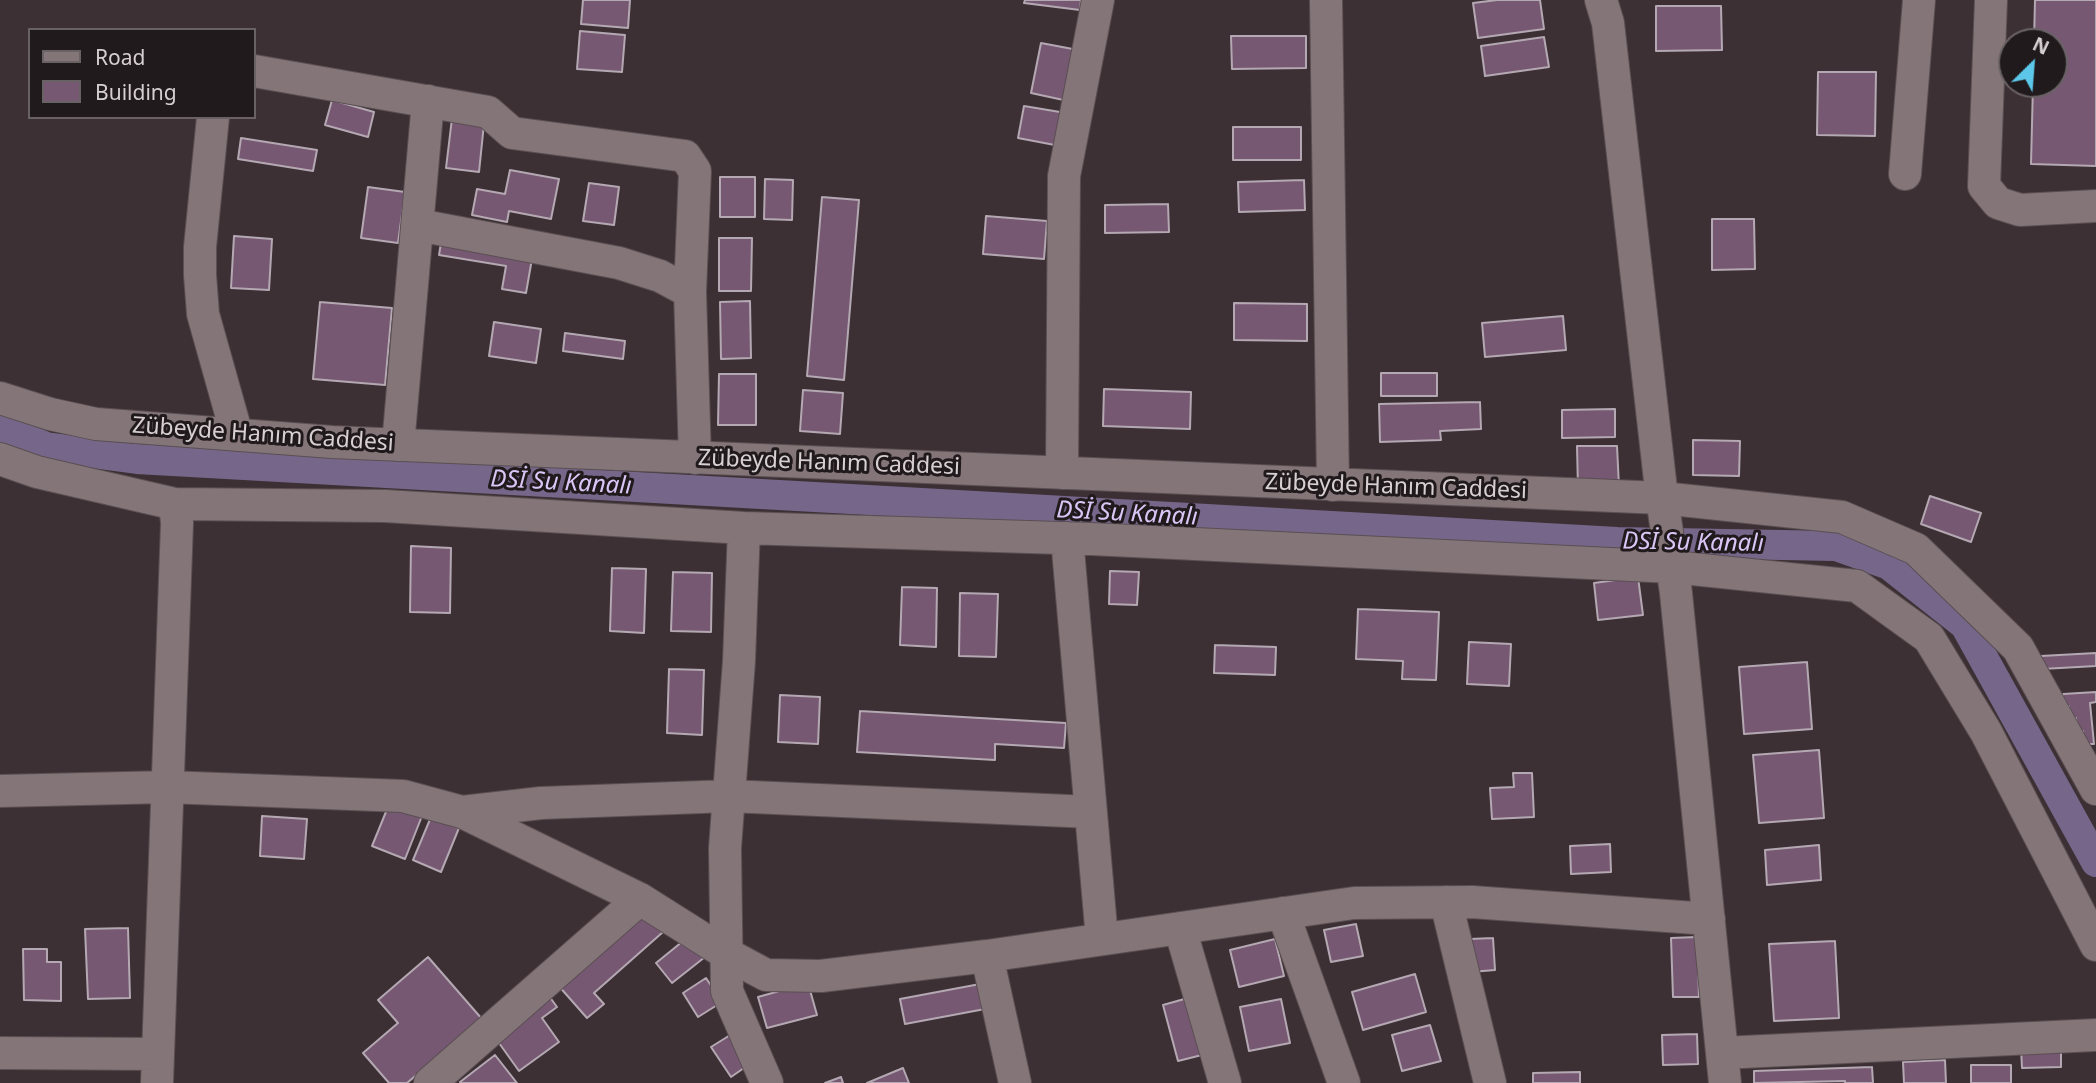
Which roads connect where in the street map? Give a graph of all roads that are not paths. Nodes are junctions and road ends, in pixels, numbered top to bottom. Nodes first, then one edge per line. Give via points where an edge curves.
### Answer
1 (1098, 0) edge
2 (1326, 0) edge
3 (1601, 0) edge
4 (1919, 0) edge
5 (1991, 0) edge
6 (256, 71) edge
7 (428, 101) junction
8 (214, 119) edge
9 (1905, 174) dead end
10 (2096, 206) edge
11 (418, 225) junction
12 (690, 292) junction
13 (0, 398) edge
14 (237, 435) junction
15 (398, 445) junction
16 (695, 458) junction
17 (0, 459) edge
18 (1062, 473) junction
19 (1333, 485) junction
20 (1662, 498) junction
21 (175, 504) junction
22 (744, 528) junction
23 (1067, 538) junction
24 (1673, 567) junction
25 (167, 787) junction
26 (2096, 789) edge
27 (0, 790) edge
28 (729, 796) junction
29 (462, 812) junction
30 (1091, 812) junction
31 (640, 899) junction
32 (1446, 902) junction
33 (1283, 913) junction
34 (1709, 919) junction
35 (1180, 928) junction
36 (1102, 939) junction
37 (2096, 945) edge
38 (727, 954) junction
39 (987, 956) junction
40 (2096, 1035) edge
41 (0, 1053) edge
42 (157, 1068) edge
43 (1724, 1068) edge
44 (430, 1083) edge
45 (766, 1083) edge
46 (1015, 1083) edge
47 (1225, 1083) edge
48 (1344, 1083) edge
49 (1490, 1083) edge

1 - 18 street via 1064,176
2 - 19 street
3 - 20 street via 1608,23
4 - 9 street
5 - 10 street via 1984,186 1998,203 2020,210
6 - 7 street
7 - 11 street
7 - 12 street via 488,112 512,133 685,156 695,171
8 - 14 street via 200,247 201,288 203,314
11 - 12 street via 619,262 660,275
11 - 15 street
12 - 16 street
13 - 14 street, Zübeyde Hanım Caddesi via 96,424
14 - 15 street, Zübeyde Hanım Caddesi
15 - 16 street, Zübeyde Hanım Caddesi
16 - 18 street, Zübeyde Hanım Caddesi
17 - 21 street
18 - 19 street, Zübeyde Hanım Caddesi
19 - 20 street, Zübeyde Hanım Caddesi
20 - 24 street
20 - 26 street, Zübeyde Hanım Caddesi via 1842,517 1916,549 2018,648
21 - 22 street via 385,506
21 - 25 street
22 - 23 street
22 - 28 street
23 - 24 street
23 - 30 street
24 - 34 street
24 - 37 street via 1857,586 1928,638 1986,732
25 - 27 street
25 - 29 street via 403,796
25 - 42 street
28 - 29 street via 541,803
28 - 30 street
28 - 38 street
29 - 31 street
30 - 36 street
31 - 38 street
31 - 44 street
32 - 33 street via 1354,903
32 - 34 street
32 - 49 street
33 - 35 street
33 - 48 street
34 - 43 street
35 - 36 street
35 - 47 street
36 - 39 street
38 - 39 street via 766,975 821,976
38 - 45 street via 727,991
39 - 46 street
40 - 43 street
41 - 42 street

